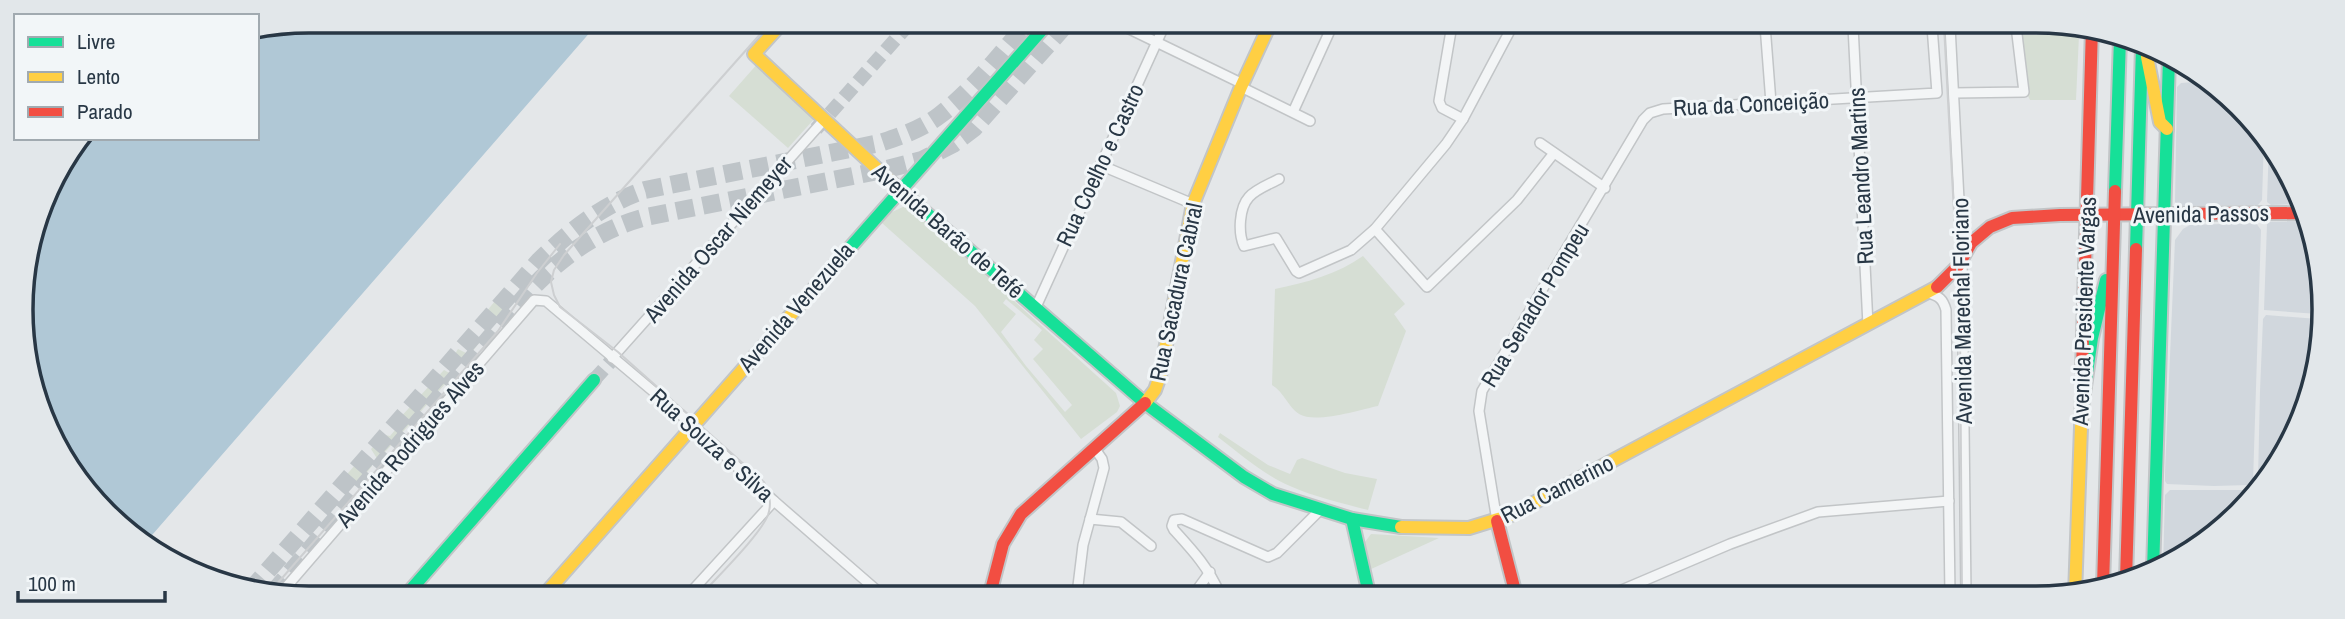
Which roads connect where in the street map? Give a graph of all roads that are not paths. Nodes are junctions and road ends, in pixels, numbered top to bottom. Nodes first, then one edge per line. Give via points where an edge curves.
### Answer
1 (773, 33) edge
2 (1039, 33) edge
3 (1138, 33) edge
4 (1161, 33) edge
5 (1266, 33) edge
6 (1329, 33) edge
7 (1450, 33) edge
8 (1509, 33) edge
9 (1766, 33) edge
10 (1853, 33) edge
11 (1933, 33) edge
12 (1951, 33) edge
13 (2017, 33) edge
14 (2092, 40) edge
15 (1157, 42) junction
16 (2120, 47) edge
17 (2144, 55) edge
18 (2146, 56) edge
19 (2169, 67) edge
20 (1242, 85) junction
21 (1954, 93) junction
22 (1858, 98) junction
23 (1771, 103) junction
24 (1293, 113) junction
25 (1650, 113) joint
26 (1463, 119) junction
27 (824, 120) junction
28 (1310, 121) dead end
29 (2167, 129) junction
30 (1540, 144) dead end
31 (1554, 153) junction
32 (1100, 165) junction
33 (1279, 179) dead end
34 (1605, 188) junction
35 (900, 190) junction
36 (1193, 204) junction
37 (2294, 213) edge
38 (2136, 215) junction
39 (2087, 216) junction
40 (2114, 216) junction
41 (2164, 216) junction
42 (1375, 229) junction
43 (2113, 255) junction
44 (1962, 258) junction
45 (1954, 270) joint
46 (1926, 293) junction
47 (541, 299) joint
48 (1036, 307) junction
49 (1868, 325) junction
50 (612, 358) junction
51 (594, 380) tunnel mouth
52 (1145, 403) junction
53 (2081, 407) junction
54 (692, 426) junction
55 (1096, 449) junction
56 (774, 500) junction
57 (1949, 501) junction
58 (1320, 510) junction
59 (1090, 519) junction
60 (1352, 519) junction
61 (1497, 520) junction
62 (1151, 546) dead end
63 (2152, 560) edge
64 (2126, 570) edge
65 (1210, 572) junction
66 (2103, 577) edge
67 (2075, 582) edge
68 (288, 585) edge
69 (414, 586) edge
70 (552, 586) edge
71 (696, 586) edge
72 (872, 586) edge
73 (992, 586) edge
74 (1078, 586) edge
75 (1200, 586) edge
76 (1216, 586) edge
77 (1367, 586) edge
78 (1514, 586) edge
79 (1631, 586) edge
80 (1950, 586) edge
81 (1966, 586) edge

1 - 27 main road, Avenida Barão de Tefé via 754,54
2 - 35 main road, Avenida Venezuela
3 - 15 street
4 - 15 street, Rua Coelho e Castro
5 - 20 main road, Rua Sacadura Cabral
6 - 24 street
7 - 26 street via 1439,101 1442,108
8 - 26 street
9 - 23 street
10 - 22 street, Rua Leandro Martins
11 - 22 street, Rua da Conceição via 1937,93
12 - 21 street, Avenida Marechal Floriano
13 - 21 street via 2024,92
14 - 39 main road, Avenida Presidente Vargas
15 - 20 street
15 - 32 street, Rua Coelho e Castro
16 - 40 main road, Avenida Presidente Vargas
17 - 38 main road
18 - 29 main road via 2160,122
19 - 29 main road
20 - 24 street
20 - 36 main road, Rua Sacadura Cabral
21 - 44 street, Avenida Marechal Floriano
22 - 23 street, Rua da Conceição
22 - 49 street, Rua Leandro Martins
23 - 25 street, Rua da Conceição via 1662,108
24 - 28 street
25 - 34 street, Rua Senador Pompeu
26 - 42 street
27 - 35 main road, Avenida Barão de Tefé
27 - 50 street, Avenida Oscar Niemeyer
29 - 41 main road
30 - 31 street
31 - 34 street
31 - 42 street via 1517,200 1427,287
32 - 36 street
32 - 48 street, Rua Coelho e Castro
33 - 42 street via 1245,203 1240,233 1244,246 1276,238 1296,271 1302,273 1351,250
34 - 61 street, Rua Senador Pompeu via 1482,391 1479,411
35 - 48 main road, Avenida Barão de Tefé
35 - 54 main road, Avenida Venezuela
36 - 52 main road, Rua Sacadura Cabral via 1160,376
37 - 41 main road, Avenida Passos
38 - 40 main road, Avenida Passos
38 - 41 main road, Avenida Passos
38 - 64 main road
39 - 40 main road, Avenida Passos
39 - 44 main road, Avenida Passos via 2012,218 1990,227
39 - 53 main road, Avenida Presidente Vargas
40 - 43 main road, Avenida Presidente Vargas
41 - 63 main road
43 - 53 main road
43 - 66 main road, Avenida Presidente Vargas
44 - 45 main road, Avenida Passos
44 - 81 street, Avenida Marechal Floriano
45 - 46 main road, Rua Camerino
46 - 49 main road, Rua Camerino
46 - 57 street, Avenida Marechal Floriano via 1936,295 1946,310
47 - 50 street, Rua Souza e Silva
47 - 68 street, Avenida Rodrigues Alves via 534,300
48 - 52 main road, Avenida Barão de Tefé
49 - 61 main road, Rua Camerino
50 - 54 street, Rua Souza e Silva
51 - 69 main road
52 - 55 main road, Rua Sacadura Cabral
52 - 58 main road, Rua Camerino via 1259,486
53 - 67 main road, Avenida Presidente Vargas
54 - 56 street, Rua Souza e Silva
54 - 70 main road, Avenida Venezuela
55 - 59 street via 1104,468
55 - 73 main road, Rua Sacadura Cabral via 1021,514 1003,544
56 - 71 street
56 - 72 street, Rua Souza e Silva
57 - 79 street via 1818,512
57 - 80 street, Avenida Marechal Floriano
58 - 60 main road, Rua Camerino
58 - 65 street via 1268,557 1182,519 1172,523
59 - 62 street via 1121,522
59 - 74 street
60 - 61 main road, Rua Camerino via 1431,529 1469,528
60 - 77 main road
61 - 78 main road, Rua Senador Pompeu
65 - 75 street
65 - 76 street

